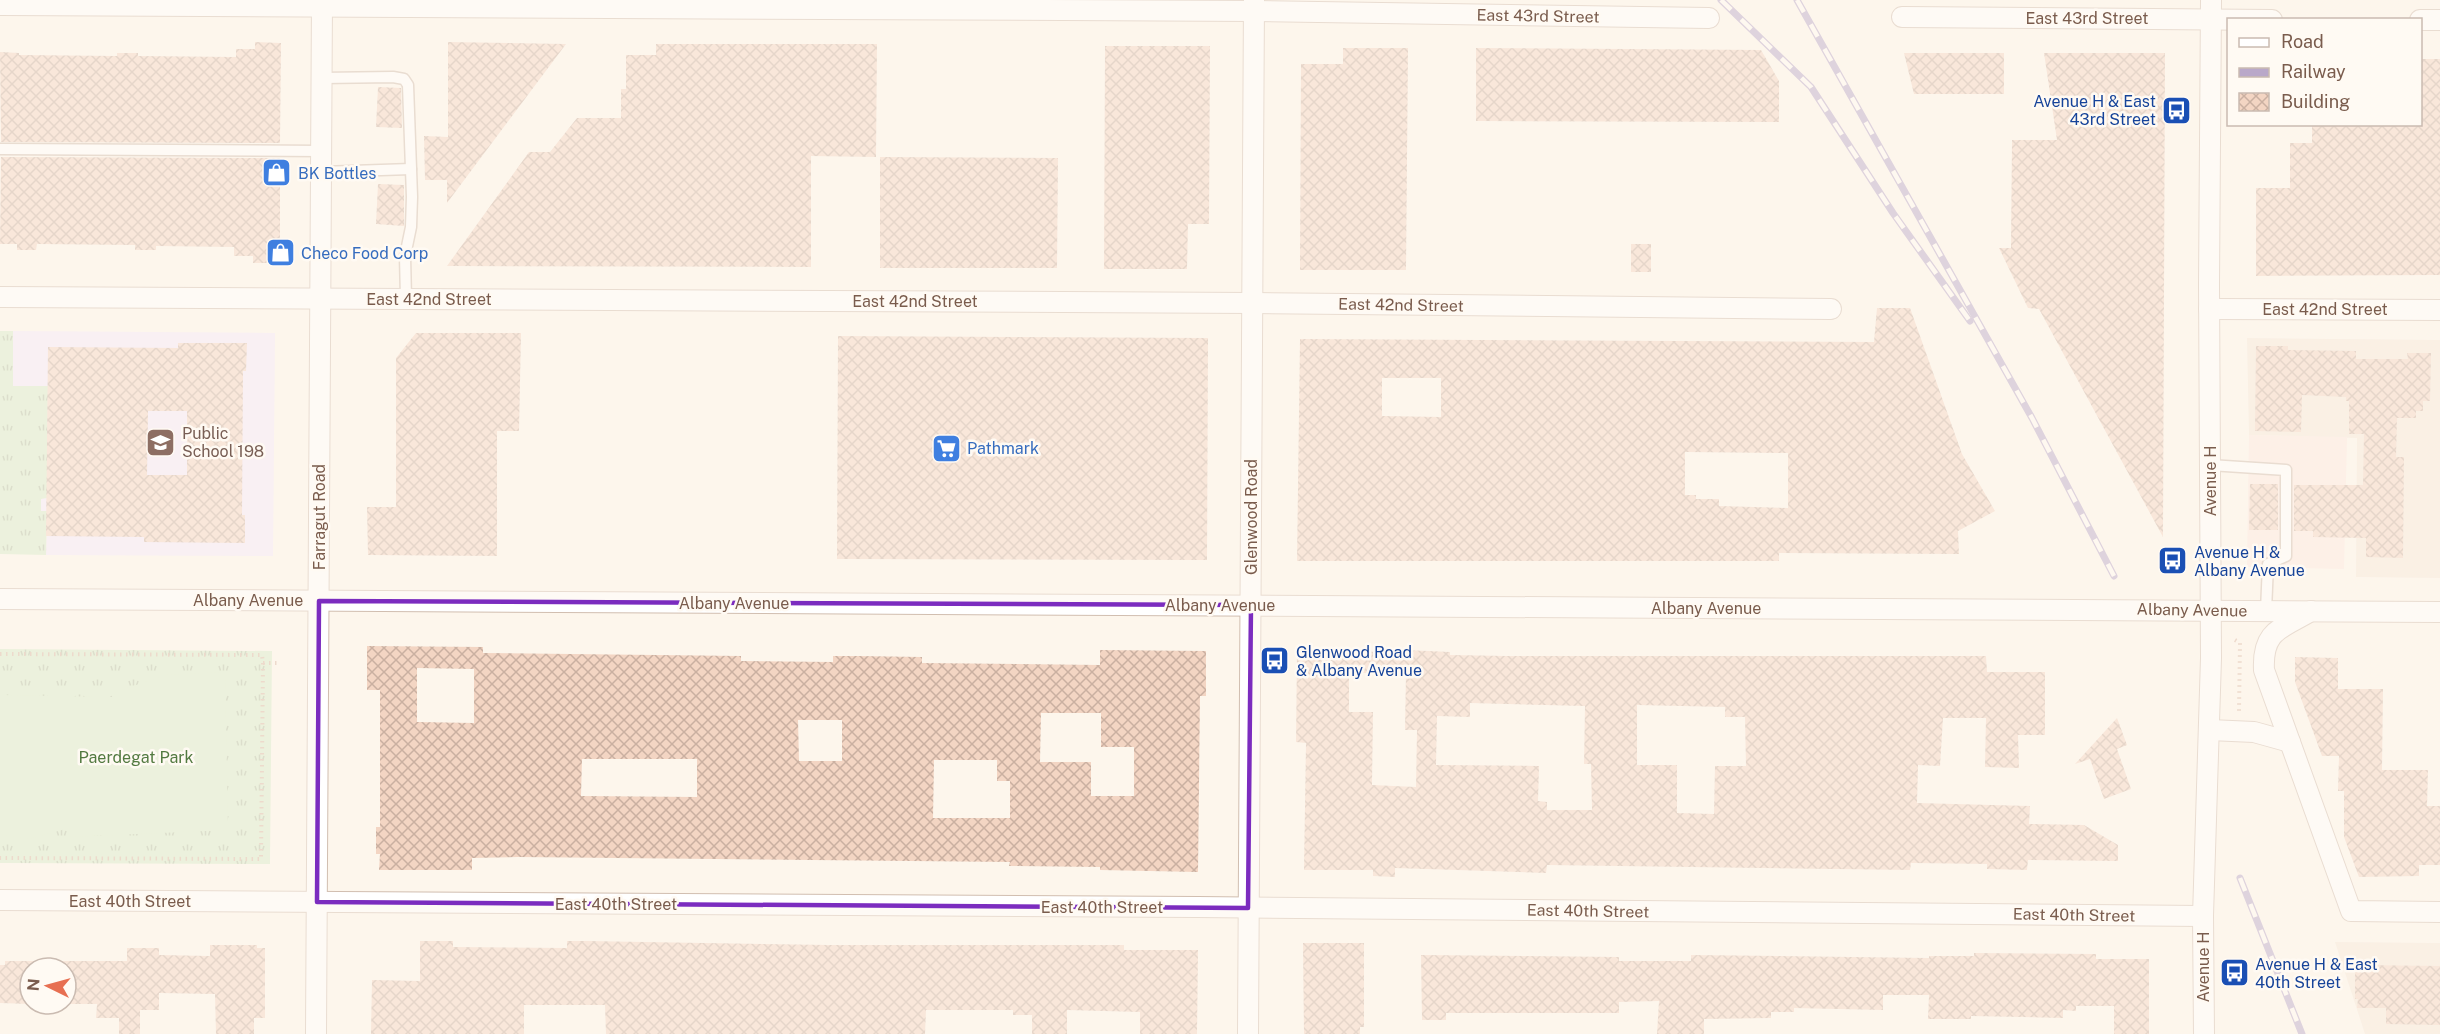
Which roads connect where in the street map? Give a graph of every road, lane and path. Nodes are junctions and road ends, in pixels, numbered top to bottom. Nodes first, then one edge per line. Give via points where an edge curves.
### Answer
1 (322, 4) edge
2 (0, 5) edge
3 (1254, 6) edge
4 (2211, 10) edge
5 (1902, 17) dead end
6 (1709, 18) dead end
7 (2260, 18) edge
8 (2422, 20) edge
9 (2440, 21) edge
10 (321, 78) junction
11 (0, 149) edge
12 (321, 151) junction
13 (411, 169) junction
14 (321, 172) junction
15 (0, 297) edge
16 (320, 298) junction
17 (406, 299) junction
18 (1253, 303) junction
19 (1831, 309) dead end
20 (2210, 309) junction
21 (2440, 310) edge
22 (2210, 465) junction
23 (0, 599) edge
24 (319, 601) junction
25 (1251, 605) junction
26 (2211, 610) junction
27 (2266, 611) junction
28 (2311, 611) junction
29 (2440, 612) edge
30 (2235, 640) dead end
31 (0, 654) edge
32 (262, 663) junction
33 (281, 663) dead end
34 (2239, 721) dead end
35 (2210, 730) junction
36 (2290, 742) junction
37 (0, 858) edge
38 (0, 900) edge
39 (317, 902) junction
40 (1248, 908) junction
41 (2440, 912) edge
42 (2203, 916) junction
43 (316, 1034) edge
44 (1248, 1034) edge
45 (2204, 1034) edge

1 - 2 street, East 43rd Street
1 - 3 street, East 43rd Street
1 - 10 street, Farragut Road
3 - 6 street, East 43rd Street
3 - 18 street, Glenwood Road
4 - 5 street, East 43rd Street
4 - 7 street, East 43rd Street
4 - 20 street, Avenue H
8 - 9 street
10 - 12 street, Farragut Road
10 - 13 lane via 404,79 408,85
11 - 12 lane
12 - 14 street, Farragut Road
13 - 14 lane
13 - 17 lane
14 - 16 street, Farragut Road
15 - 16 street, East 42nd Street
16 - 17 street, East 42nd Street
16 - 24 street, Farragut Road
17 - 18 street, East 42nd Street
18 - 19 street, East 42nd Street
18 - 25 street, Glenwood Road
20 - 21 street, East 42nd Street
20 - 22 street, Avenue H
22 - 26 street, Avenue H
22 - 27 lane via 2286,470 2286,556 2268,564
23 - 24 street, Albany Avenue
24 - 25 street, Albany Avenue
24 - 39 street, Farragut Road
25 - 26 street, Albany Avenue
25 - 40 street, Glenwood Road
26 - 27 street, Albany Avenue
26 - 35 street, Avenue H
27 - 28 street, Albany Avenue
28 - 29 street, Albany Avenue
28 - 36 street via 2271,635 2263,652 2264,670
30 - 34 path via 2240,643
31 - 32 path via 262,655
32 - 33 path
32 - 37 path via 261,859
35 - 36 street via 2254,732
35 - 42 street, Avenue H
36 - 41 street via 2351,912
38 - 39 street, East 40th Street
39 - 40 street, East 40th Street
39 - 43 street, Farragut Road
40 - 42 street, East 40th Street
40 - 44 street, Glenwood Road
42 - 45 street, Avenue H

